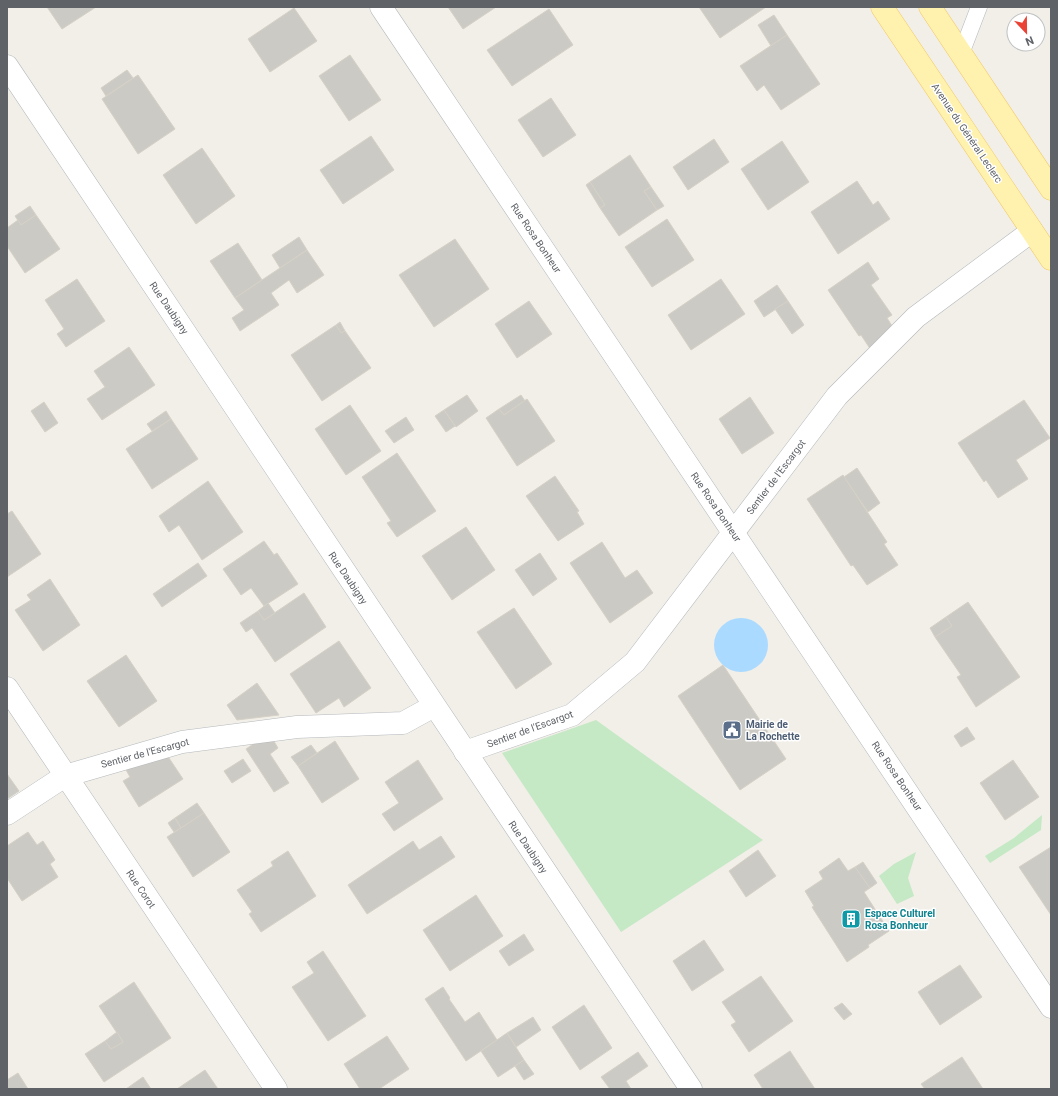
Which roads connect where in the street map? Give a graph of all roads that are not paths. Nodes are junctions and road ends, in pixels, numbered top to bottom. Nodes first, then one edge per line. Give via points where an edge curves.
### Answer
1 (381, 7) edge
2 (882, 7) edge
3 (930, 7) edge
4 (979, 7) edge
5 (961, 54) junction
6 (7, 66) edge
7 (1051, 189) edge
8 (1032, 231) junction
9 (1051, 259) edge
10 (734, 533) junction
11 (7, 688) edge
12 (434, 706) junction
13 (465, 752) junction
14 (65, 776) junction
15 (7, 814) edge
16 (1051, 1007) edge
17 (276, 1089) edge
18 (691, 1089) edge

1 - 10 street, Rue Rosa Bonheur
2 - 8 main road, Avenue du Général Leclerc
3 - 5 main road
4 - 5 lane
5 - 7 main road
6 - 12 street, Rue Daubigny
8 - 9 main road, Avenue du Général Leclerc
8 - 10 street, Sentier de l'Escargot via 916,317 837,396
10 - 13 street, Sentier de l'Escargot via 635,662 572,715
10 - 16 street, Rue Rosa Bonheur
11 - 14 street, Rue Corot
12 - 13 street, Rue Daubigny
12 - 14 street, Sentier de l'Escargot via 403,723 297,727 182,742
13 - 18 street, Rue Daubigny
14 - 15 street, Sentier de l'Escargot
14 - 17 street, Rue Corot

